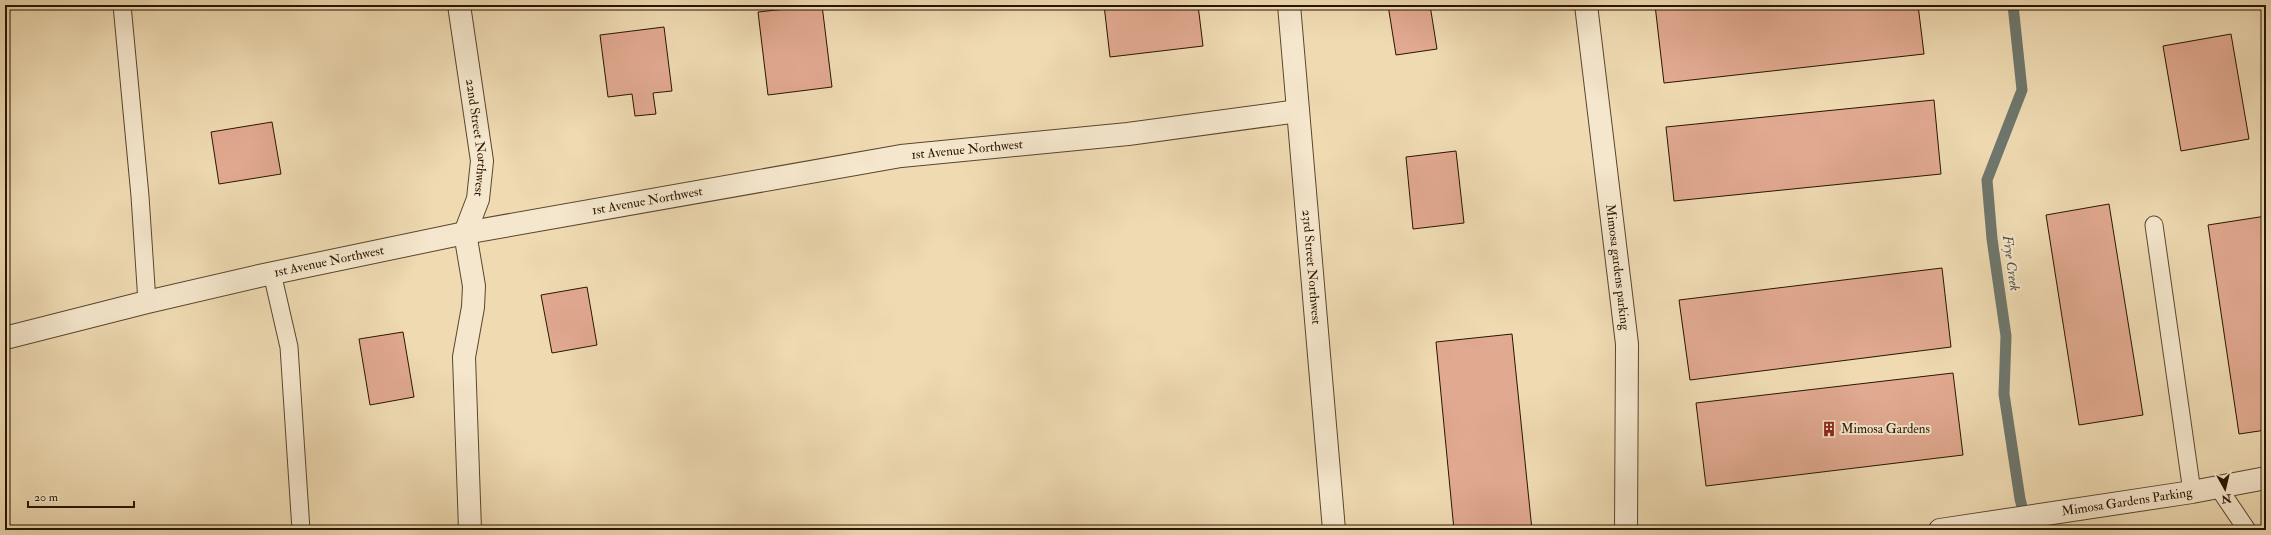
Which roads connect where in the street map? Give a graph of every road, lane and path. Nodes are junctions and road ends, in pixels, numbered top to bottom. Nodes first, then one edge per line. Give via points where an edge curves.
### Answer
1 (122, 5) edge
2 (459, 5) edge
3 (1289, 5) edge
4 (1586, 5) edge
5 (1298, 111) junction
6 (2154, 225) dead end
7 (465, 233) junction
8 (272, 273) junction
9 (147, 302) junction
10 (5, 338) edge
11 (2266, 478) edge
12 (2218, 487) junction
13 (2192, 492) junction
14 (301, 530) edge
15 (470, 530) edge
16 (1334, 530) edge
17 (1626, 530) edge
18 (1940, 530) edge
19 (2246, 530) edge

1 - 9 lane
2 - 7 street, 22nd Street Northwest via 482,160 478,199
3 - 5 street, 23rd Street Northwest
4 - 17 street, Mimosa gardens parking via 1627,344
5 - 7 street, 1st Avenue Northwest via 1128,134 901,156
5 - 16 street, 23rd Street Northwest
6 - 13 lane
7 - 8 street, 1st Avenue Northwest
7 - 15 street via 474,286 464,357
8 - 9 street, 1st Avenue Northwest
8 - 14 lane via 289,347
9 - 10 street, 1st Avenue Northwest
11 - 12 street, Mimosa Gardens Parking
12 - 13 street, Mimosa Gardens Parking
12 - 19 lane
13 - 18 street, Mimosa Gardens Parking

